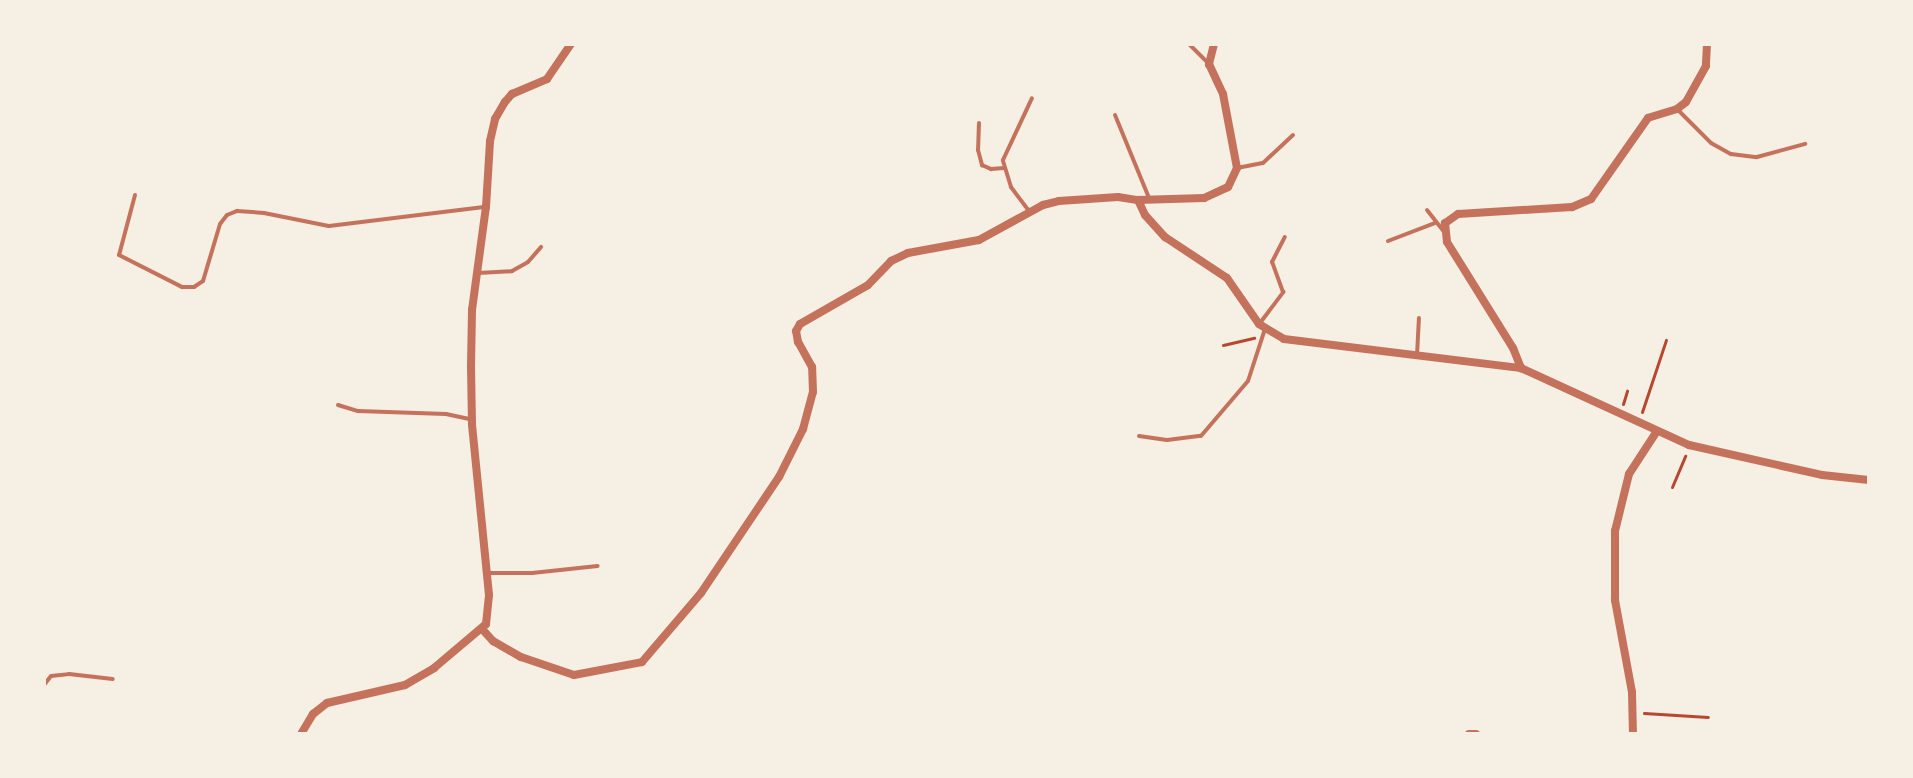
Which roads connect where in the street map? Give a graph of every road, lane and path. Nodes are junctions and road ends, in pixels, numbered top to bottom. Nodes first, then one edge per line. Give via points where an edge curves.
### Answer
1 (571, 44) edge
2 (1189, 44) edge
3 (1214, 44) edge
4 (1707, 44) edge
5 (1209, 64) junction
6 (1032, 98) dead end
7 (1677, 109) junction
8 (1115, 115) dead end
9 (979, 123) dead end
10 (1293, 135) dead end
11 (1805, 144) dead end
12 (1004, 168) junction
13 (1237, 168) junction
14 (135, 195) dead end
15 (1138, 200) junction
16 (1150, 200) junction
17 (486, 207) junction
18 (1427, 210) dead end
19 (1031, 213) junction
20 (1435, 223) junction
21 (1444, 232) junction
22 (1285, 237) dead end
23 (1388, 241) dead end
24 (541, 247) dead end
25 (476, 274) junction
26 (1419, 318) dead end
27 (1262, 331) junction
28 (1666, 340) dead end
29 (1223, 345) dead end
30 (1417, 357) junction
31 (1521, 368) junction
32 (338, 405) dead end
33 (472, 420) junction
34 (1639, 424) junction
35 (1657, 431) junction
36 (1139, 436) dead end
37 (1689, 445) junction
38 (1869, 480) edge
39 (1672, 487) dead end
40 (598, 566) dead end
41 (487, 573) junction
42 (483, 630) junction
43 (113, 679) dead end
44 (44, 685) edge
45 (1632, 712) junction
46 (1708, 717) dead end
47 (301, 734) edge
48 (1469, 734) edge
49 (1476, 734) edge
50 (1633, 734) edge

1 - 17 street via 547,79 512,94 495,119
2 - 5 lane
3 - 5 street
4 - 7 street via 1706,66
5 - 13 street via 1223,94
6 - 12 lane via 1005,152
7 - 11 lane via 1711,143 1731,154 1757,157
7 - 21 street via 1648,118 1598,191 1582,204 1458,214 1450,217
8 - 16 lane
9 - 12 lane via 982,165
10 - 13 lane via 1263,163
12 - 19 lane
13 - 16 street via 1221,192 1204,198
14 - 17 lane via 119,255 182,287 203,281 220,224 237,211 329,226
15 - 16 street
15 - 19 street via 1059,201
15 - 27 street via 1165,237 1227,278
17 - 25 street
18 - 20 lane
19 - 42 street via 979,240 891,261 868,285 800,324 798,342 812,367 813,392 803,429 779,477 701,593 642,662 574,675 521,657
20 - 21 lane
20 - 23 lane
21 - 31 street
22 - 27 lane via 1272,262 1283,292
24 - 25 lane via 512,271
25 - 33 street
26 - 30 lane
27 - 29 path
27 - 30 street via 1284,339
27 - 36 lane via 1248,381 1201,436
28 - 34 path
30 - 31 street
31 - 34 street
32 - 33 lane
33 - 41 street
34 - 35 street
35 - 37 street
35 - 45 street via 1629,474 1615,531 1615,600
37 - 38 street via 1822,475
37 - 39 path
40 - 41 lane
41 - 42 street
42 - 47 street via 405,685 327,703
43 - 44 lane via 69,674 51,676
45 - 46 path
45 - 50 street
48 - 49 street

